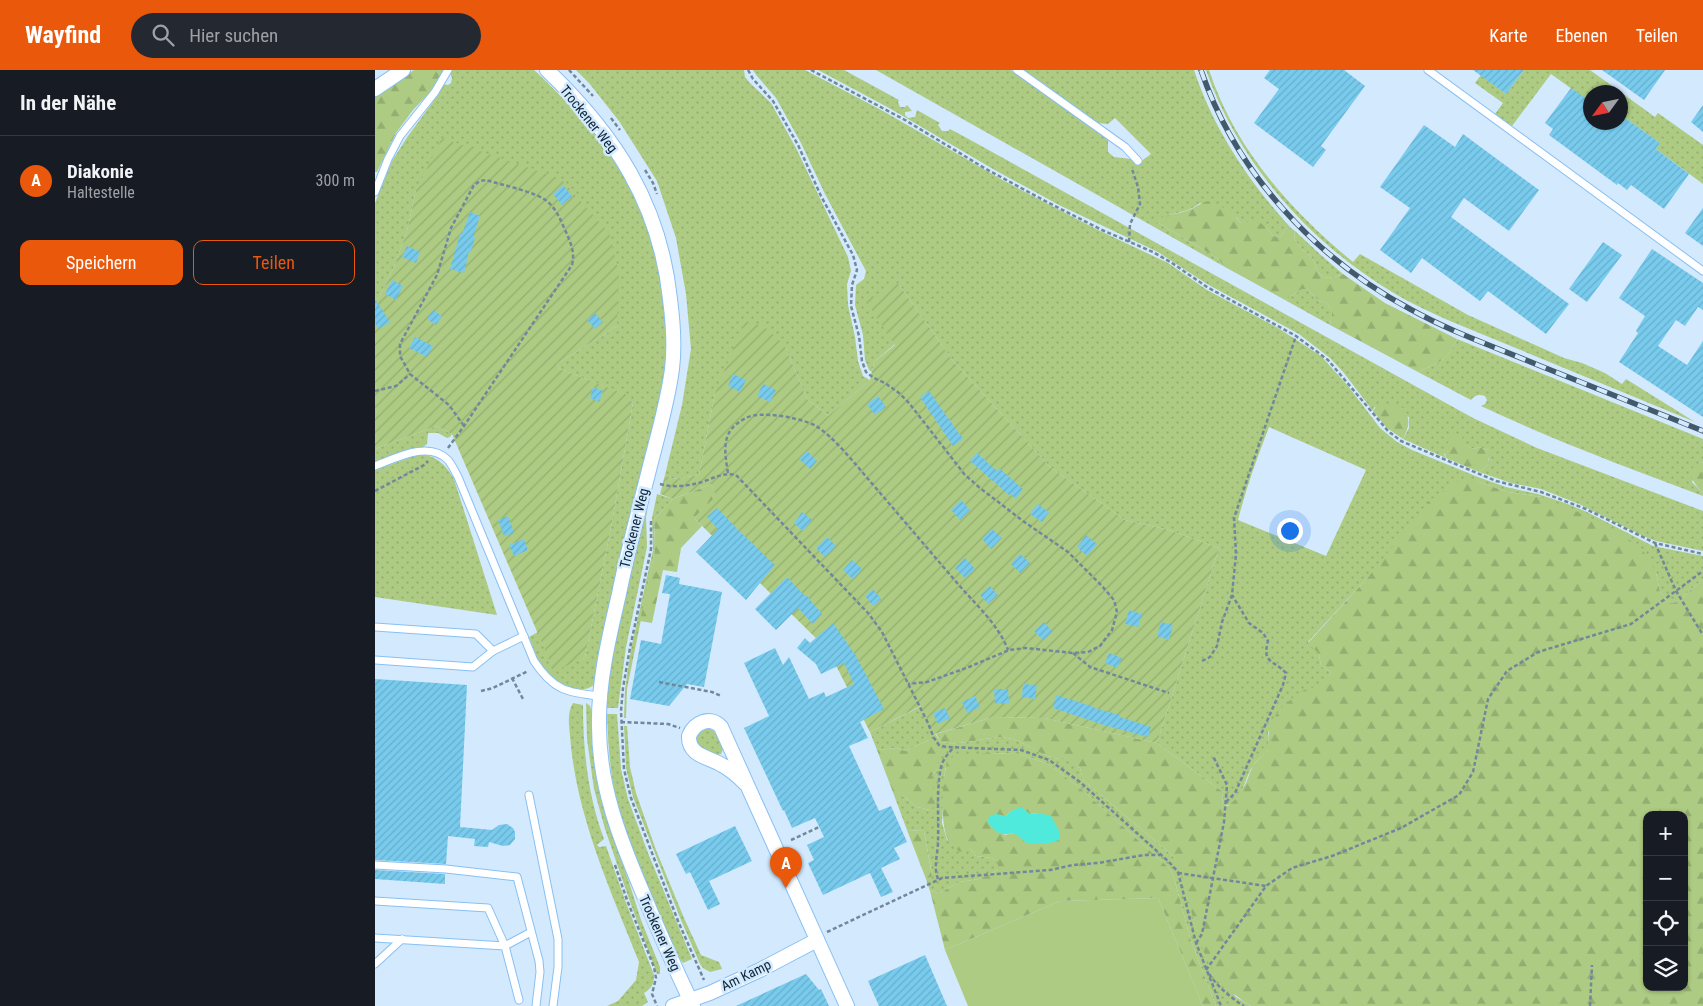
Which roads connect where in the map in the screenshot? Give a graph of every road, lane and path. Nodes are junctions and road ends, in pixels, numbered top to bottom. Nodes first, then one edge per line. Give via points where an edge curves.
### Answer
1 (403, 70) edge
2 (447, 70) edge
3 (547, 70) edge
4 (748, 70) edge
5 (811, 70) edge
6 (1017, 70) edge
7 (1428, 70) edge
8 (375, 88) edge
9 (1125, 147) junction
10 (1138, 161) dead end
11 (375, 192) edge
12 (1129, 242) junction
13 (1703, 271) edge
14 (1296, 336) junction
15 (410, 374) junction
16 (375, 391) edge
17 (464, 426) junction
18 (433, 452) junction
19 (443, 456) junction
20 (375, 466) edge
21 (728, 473) junction
22 (646, 479) junction
23 (375, 491) edge
24 (651, 518) dead end
25 (1655, 543) junction
26 (1703, 554) edge
27 (1703, 570) edge
28 (1676, 591) junction
29 (1232, 596) junction
30 (375, 627) edge
31 (1703, 635) edge
32 (524, 636) junction
33 (1009, 650) junction
34 (493, 651) junction
35 (1073, 653) junction
36 (375, 660) edge
37 (1202, 661) dead end
38 (537, 666) junction
39 (512, 678) junction
40 (659, 682) dead end
41 (908, 684) junction
42 (481, 691) dead end
43 (1169, 693) dead end
44 (600, 696) junction
45 (721, 696) dead end
46 (523, 698) dead end
47 (621, 722) junction
48 (690, 732) junction
49 (953, 748) junction
50 (1213, 756) dead end
51 (747, 784) junction
52 (529, 794) dead end
53 (1226, 802) junction
54 (819, 827) dead end
55 (791, 840) dead end
56 (1161, 855) junction
57 (375, 865) edge
58 (1177, 872) junction
59 (1213, 878) junction
60 (938, 879) junction
61 (1266, 886) junction
62 (375, 901) edge
63 (531, 932) junction
64 (375, 938) edge
65 (402, 940) junction
66 (817, 940) junction
67 (1196, 943) junction
68 (505, 946) junction
69 (375, 964) edge
70 (690, 964) dead end
71 (1592, 965) dead end
72 (1206, 970) junction
73 (519, 1000) dead end
74 (691, 1003) edge
75 (536, 1006) edge
76 (553, 1006) edge
77 (673, 1006) edge
78 (847, 1006) edge
79 (1221, 1006) edge
80 (1244, 1006) edge
81 (1590, 1006) edge

1 - 8 street
2 - 11 lane via 435,92 401,136
3 - 22 street, Trockener Weg via 568,90 616,150 647,203 659,237 673,321 673,367
4 - 35 path via 773,101 798,145 853,255 857,270 851,285 851,306 866,372 909,403 965,475 1023,522 1068,552 1114,600 1117,612 1112,630 1100,646 1088,652
5 - 12 path via 905,120 995,174
6 - 9 lane
7 - 13 lane
9 - 10 lane
9 - 12 path via 1140,204 1130,224
12 - 14 path via 1172,263 1207,287
14 - 25 path via 1328,360 1401,442 1496,481 1586,508
14 - 29 path via 1234,518 1236,554
15 - 16 path via 396,386
15 - 17 path via 449,405
15 - 17 path via 400,356 400,344 437,274 451,228 474,185 486,180 539,196 548,202 558,214 573,247 571,265
17 - 19 path
18 - 19 lane
18 - 20 lane via 417,451
18 - 23 path via 424,465
19 - 32 lane via 458,477
21 - 22 path via 686,486 669,486
21 - 33 path via 725,444 736,422 751,415 765,414 815,426 842,449 938,559 1002,634
21 - 41 path via 736,475 868,613 882,632
22 - 44 street, Trockener Weg via 608,643
24 - 47 path via 651,549 623,688
25 - 26 path
25 - 28 path
27 - 28 path
28 - 31 path
28 - 61 path via 1631,624 1538,652 1507,671 1488,699 1473,772 1459,795 1401,828 1332,856 1292,868
29 - 37 path via 1217,646 1210,657
29 - 53 path via 1249,623 1268,641 1266,658 1286,673 1235,794
30 - 34 lane via 476,634
32 - 34 lane
32 - 38 lane
33 - 35 path via 1026,648
33 - 41 path via 969,668 927,682
34 - 36 lane via 473,667
35 - 43 path via 1090,667
38 - 39 path
38 - 44 lane via 552,683 564,690
39 - 42 path
39 - 46 path
40 - 45 path
41 - 49 path via 934,738 939,745
44 - 74 street, Trockener Weg via 600,752 613,819
47 - 48 path via 668,724
47 - 70 path via 624,769 631,798 696,961
48 - 51 street via 688,740 695,753 734,772
48 - 51 street via 706,721 718,724
49 - 56 path via 1021,750 1049,760 1080,782
49 - 60 path via 941,766 935,866
50 - 53 path via 1227,786
51 - 66 street
52 - 76 lane via 558,939
53 - 59 path
54 - 55 path
56 - 58 path
56 - 60 path via 1050,870
57 - 63 lane via 517,877
58 - 59 path
58 - 67 path
59 - 61 path
59 - 67 path via 1202,934
60 - 66 path via 825,933
61 - 72 path
62 - 68 lane via 488,908
63 - 68 lane
63 - 75 lane via 540,972
64 - 65 lane
65 - 68 lane
65 - 69 lane
66 - 74 street, Am Kamp
66 - 78 street
67 - 72 path
68 - 73 lane
71 - 81 path
72 - 79 path
72 - 80 path via 1214,982
74 - 77 street, Am Kamp

